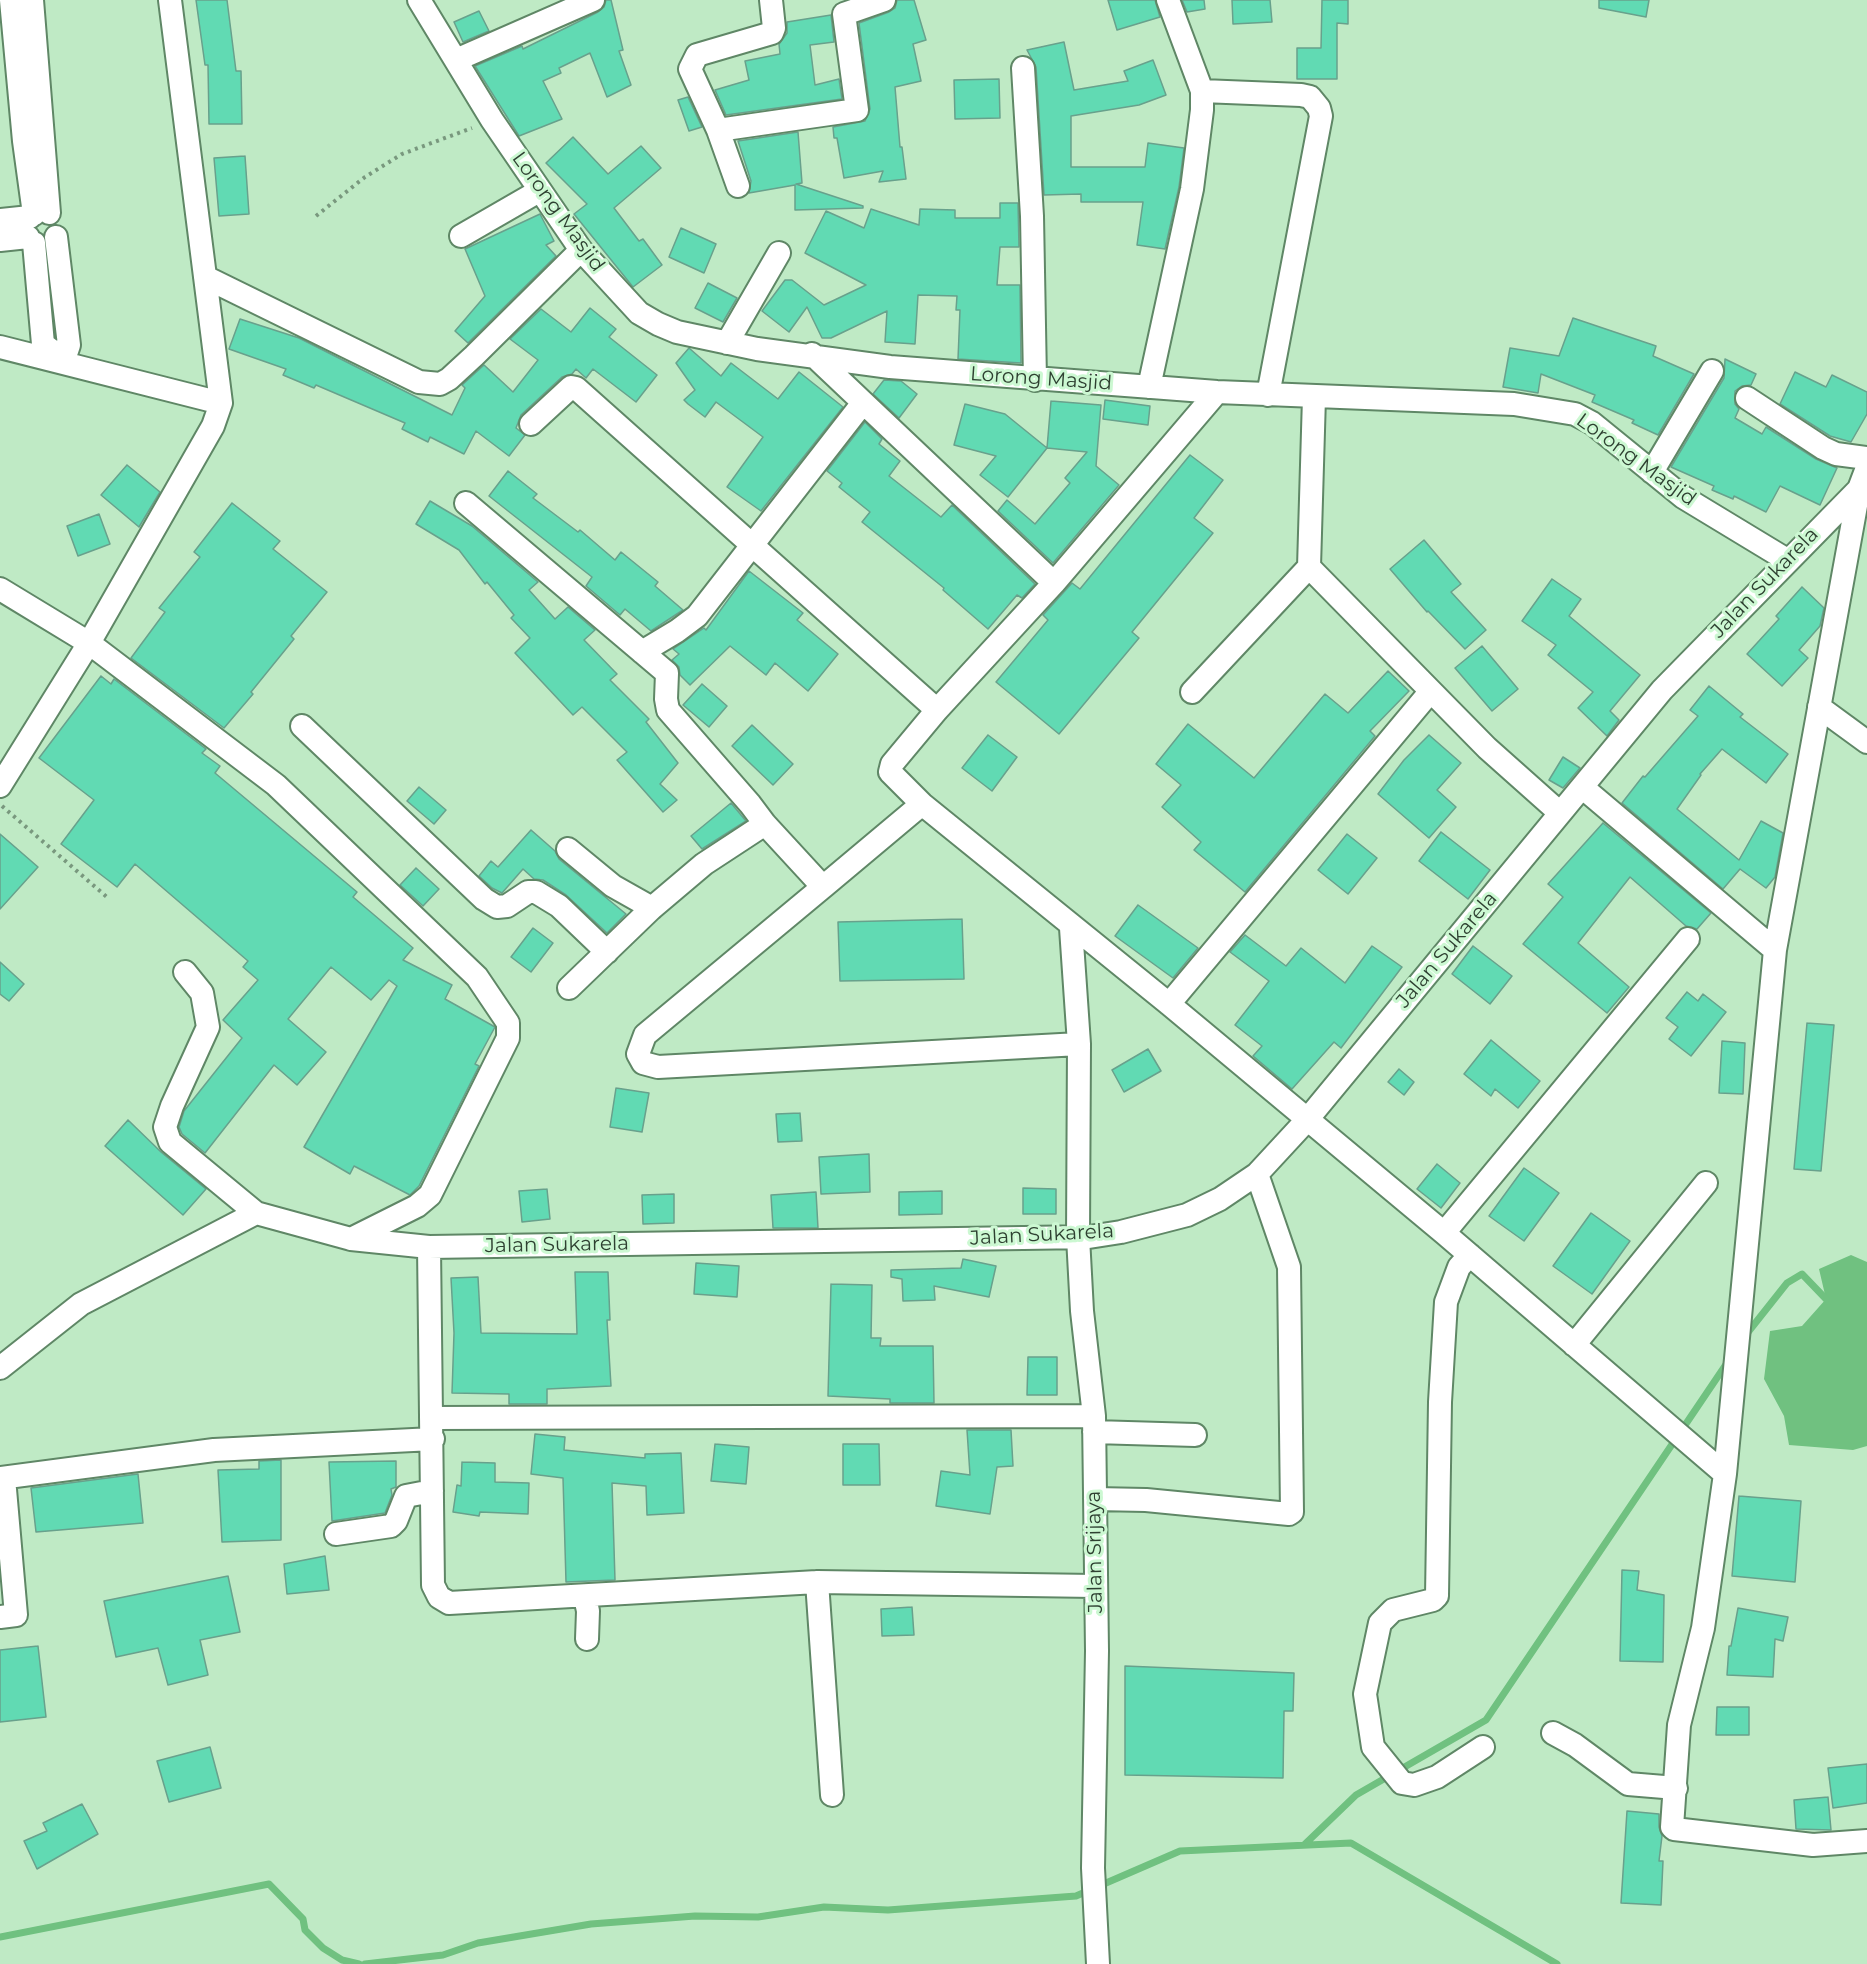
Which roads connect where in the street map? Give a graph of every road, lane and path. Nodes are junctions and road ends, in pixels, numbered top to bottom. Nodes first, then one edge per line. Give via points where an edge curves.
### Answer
1 (170, 0) edge
2 (419, 0) edge
3 (593, 0) edge
4 (771, 0) edge
5 (884, 0) edge
6 (1168, 0) edge
7 (22, 4) edge
8 (456, 60) junction
9 (1023, 68) dead end
10 (1202, 91) junction
11 (492, 120) junction
12 (718, 130) junction
13 (738, 186) dead end
14 (539, 191) junction
15 (315, 216) dead end
16 (0, 220) edge
17 (35, 225) junction
18 (461, 236) dead end
19 (0, 240) edge
20 (581, 250) junction
21 (779, 253) dead end
22 (206, 277) junction
23 (727, 343) junction
24 (0, 347) edge
25 (812, 354) junction
26 (1712, 371) dead end
27 (1035, 380) junction
28 (1149, 387) junction
29 (1216, 392) junction
30 (1268, 394) junction
31 (1314, 397) junction
32 (1747, 398) dead end
33 (221, 403) junction
34 (862, 404) junction
35 (531, 424) dead end
36 (1867, 458) edge
37 (1652, 472) junction
38 (1863, 478) edge
39 (466, 503) dead end
40 (754, 545) junction
41 (1787, 560) junction
42 (1310, 567) junction
43 (1054, 583) junction
44 (0, 589) edge
45 (89, 643) junction
46 (642, 652) junction
47 (1192, 692) dead end
48 (1430, 692) junction
49 (1819, 707) junction
50 (937, 710) junction
51 (302, 726) dead end
52 (1867, 742) edge
53 (0, 786) edge
54 (1582, 787) junction
55 (922, 804) junction
56 (0, 805) edge
57 (1560, 813) junction
58 (765, 825) junction
59 (568, 849) dead end
60 (823, 887) junction
61 (108, 898) dead end
62 (652, 908) junction
63 (1071, 928) junction
64 (1688, 939) dead end
65 (1774, 950) junction
66 (607, 952) junction
67 (185, 972) dead end
68 (569, 988) dead end
69 (1169, 1004) junction
70 (1079, 1044) junction
71 (1306, 1121) junction
72 (1257, 1174) junction
73 (1706, 1183) dead end
74 (256, 1214) junction
75 (1444, 1233) junction
76 (1078, 1237) junction
77 (351, 1239) junction
78 (429, 1247) junction
79 (1470, 1255) junction
80 (1574, 1345) junction
81 (0, 1368) edge
82 (1094, 1424) junction
83 (433, 1429) junction
84 (1196, 1435) dead end
85 (1725, 1474) junction
86 (2, 1478) edge
87 (432, 1491) junction
88 (1095, 1499) junction
89 (336, 1534) dead end
90 (817, 1582) junction
91 (1095, 1586) junction
92 (585, 1597) junction
93 (0, 1617) edge
94 (587, 1639) dead end
95 (1553, 1733) dead end
96 (1483, 1747) dead end
97 (1676, 1788) junction
98 (832, 1795) dead end
99 (1867, 1841) edge
100 (1098, 1964) edge

1 - 22 street
2 - 8 street, Lorong Masjid
3 - 8 street
4 - 12 street via 772,33 693,59 690,69
5 - 12 street via 844,14 856,110
6 - 10 street
7 - 17 street via 24,141
8 - 11 street, Lorong Masjid
9 - 27 street via 1032,216
10 - 28 street via 1192,189
10 - 30 street via 1301,95 1310,97 1321,116
11 - 14 street, Lorong Masjid
11 - 15 path via 402,154
12 - 13 street
14 - 18 street
14 - 20 street, Lorong Masjid
16 - 17 street
17 - 17 street via 44,344 52,351 67,351 56,237 59,228 56,219
17 - 19 street
20 - 22 street via 474,356 440,384 419,382
20 - 23 street, Lorong Masjid via 639,313 677,332
21 - 23 street
22 - 33 street
23 - 25 street, Lorong Masjid
24 - 33 street
25 - 27 street, Lorong Masjid via 890,367
25 - 34 street
26 - 37 street
27 - 28 street, Lorong Masjid
28 - 29 street, Lorong Masjid
29 - 30 street, Lorong Masjid
29 - 43 street
30 - 31 street, Lorong Masjid
31 - 37 street, Lorong Masjid via 1514,404 1575,414 1592,423
31 - 42 street
32 - 36 street via 1823,448
33 - 45 street via 213,426
34 - 40 street
34 - 43 street
35 - 40 street via 571,387 576,388
37 - 41 street, Lorong Masjid via 1683,497
38 - 41 street, Jalan Sukarela
38 - 49 street
39 - 46 street
40 - 46 street via 697,616
40 - 50 street
41 - 54 street, Jalan Sukarela via 1662,690
42 - 47 street
42 - 48 street
43 - 50 street
44 - 45 street
45 - 53 street
45 - 77 street via 276,786 477,977 507,1023 508,1038 430,1195 417,1206
46 - 58 street via 667,673 668,710
48 - 57 street
48 - 69 street
49 - 52 street
49 - 65 street
50 - 55 street via 889,768
51 - 66 street via 484,899 497,907 507,906 528,892 536,892 559,906
54 - 57 street, Jalan Sukarela
54 - 65 street
55 - 60 street
55 - 63 street
56 - 61 path
57 - 71 street, Jalan Sukarela
58 - 60 street
58 - 62 street via 704,864
59 - 62 street via 612,886
60 - 70 street via 645,1035 638,1054 643,1063 658,1067
62 - 66 street
63 - 69 street
63 - 70 street, Jalan Srijaya
64 - 75 street
65 - 85 street
66 - 68 street
67 - 74 street via 202,993 208,1027 165,1127 170,1142
69 - 71 street
70 - 76 street, Jalan Srijaya
71 - 72 street, Jalan Sukarela
71 - 75 street
72 - 76 street, Jalan Sukarela via 1221,1199 1187,1215 1121,1232
72 - 88 street via 1289,1267 1292,1512
73 - 80 street
74 - 77 street, Jalan Sukarela
74 - 81 street via 81,1304
75 - 79 street
76 - 78 street, Jalan Sukarela
76 - 82 street, Jalan Srijaya
77 - 78 street, Jalan Sukarela
78 - 83 street
79 - 80 street
79 - 96 street via 1456,1275 1446,1302 1437,1596 1394,1610 1380,1623 1365,1694 1373,1747 1402,1783 1414,1785 1437,1777
80 - 85 street
82 - 83 street
82 - 84 street
82 - 88 street, Jalan Srijaya
83 - 86 street via 214,1450
83 - 87 street
85 - 97 street via 1703,1628 1678,1725
86 - 93 street via 16,1615
87 - 89 street via 406,1496 391,1526
87 - 92 street via 433,1585 439,1597 449,1603
88 - 91 street, Jalan Srijaya
90 - 91 street
90 - 92 street
90 - 98 street
91 - 100 street, Jalan Srijaya via 1093,1868
92 - 94 street
95 - 97 street via 1628,1784
97 - 99 street via 1674,1829 1813,1845

